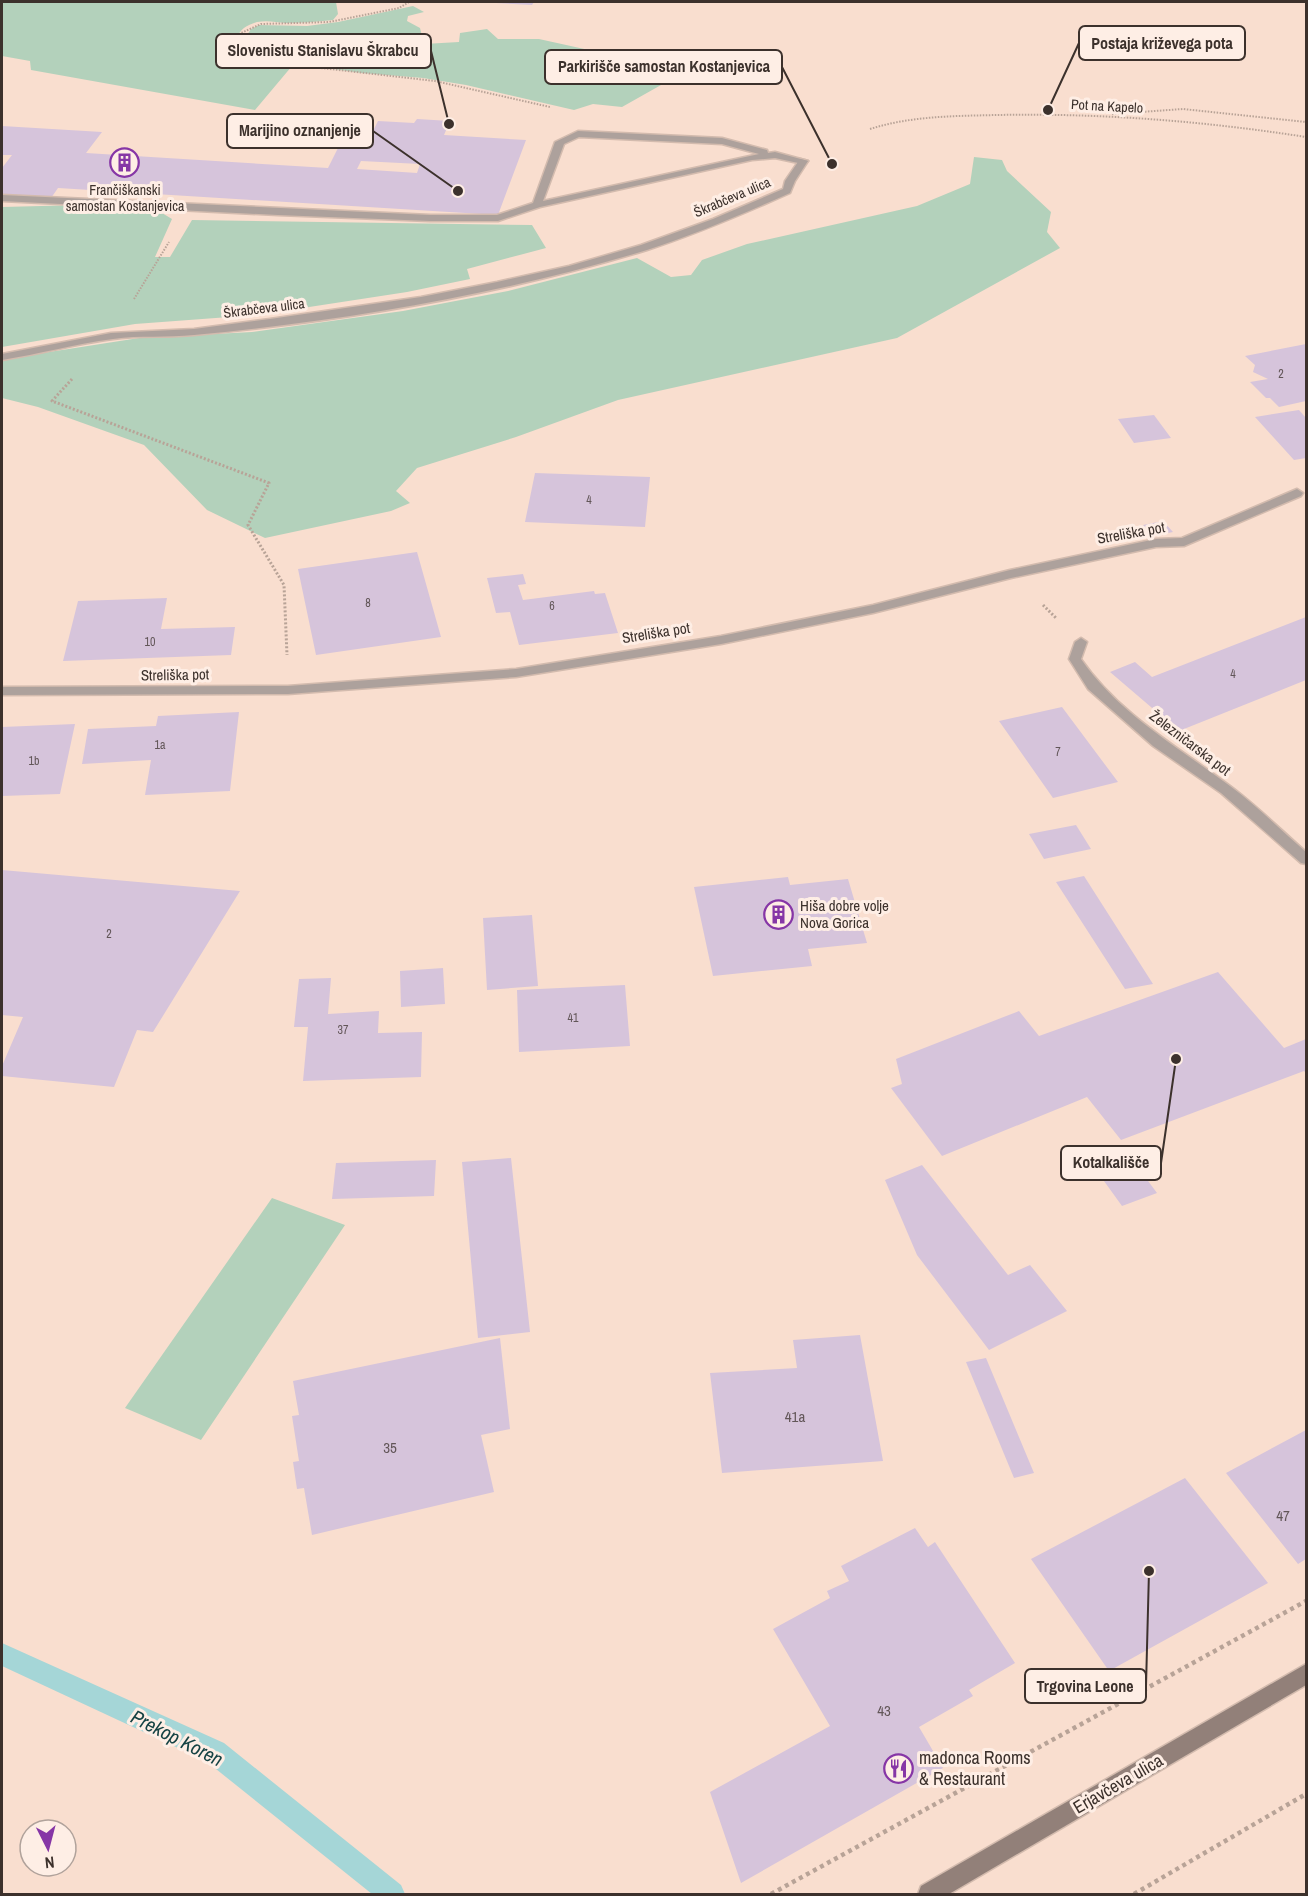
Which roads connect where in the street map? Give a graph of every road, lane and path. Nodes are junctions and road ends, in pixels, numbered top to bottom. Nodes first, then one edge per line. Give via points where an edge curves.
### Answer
1 (409, 2) edge
2 (560, 109) dead end
3 (1097, 116) junction
4 (1306, 122) edge
5 (870, 129) dead end
6 (1306, 137) edge
7 (776, 155) junction
8 (2, 198) edge
9 (537, 205) junction
10 (170, 241) dead end
11 (127, 334) junction
12 (2, 357) edge
13 (73, 378) dead end
14 (1297, 493) dead end
15 (1010, 574) junction
16 (1081, 642) joint
17 (288, 690) junction
18 (2, 691) edge
19 (1306, 860) edge
20 (1306, 1601) edge
21 (1306, 1674) edge
22 (1306, 1794) edge
23 (771, 1894) edge
24 (929, 1894) edge
25 (1134, 1894) edge

1 - 2 path via 399,8 328,22 268,22 251,26 241,33 239,45 242,55 260,61 435,81
3 - 4 path via 1183,109
3 - 5 path, Pot na Kapelo via 939,116 888,122
3 - 6 path, Pot na Kapelo via 1205,122
7 - 9 street, Škrabčeva ulica
7 - 9 street via 722,141 578,134 560,142
7 - 11 street, Škrabčeva ulica via 803,161 787,191 646,246 554,273 407,303 318,316 190,332
8 - 9 street, Škrabčeva ulica via 430,218 498,218
10 - 11 path via 127,310
11 - 12 street, Škrabčeva ulica
13 - 17 path via 52,401 269,483 248,525 284,585
14 - 15 street, Streliška pot via 1184,542 1156,543
15 - 16 path
15 - 17 street, Streliška pot via 861,612 539,669
16 - 19 street, Železničarska pot via 1075,659 1093,686 1158,743 1226,790
17 - 18 street, Streliška pot
20 - 23 path
21 - 24 main road, Erjavčeva ulica
22 - 25 path

